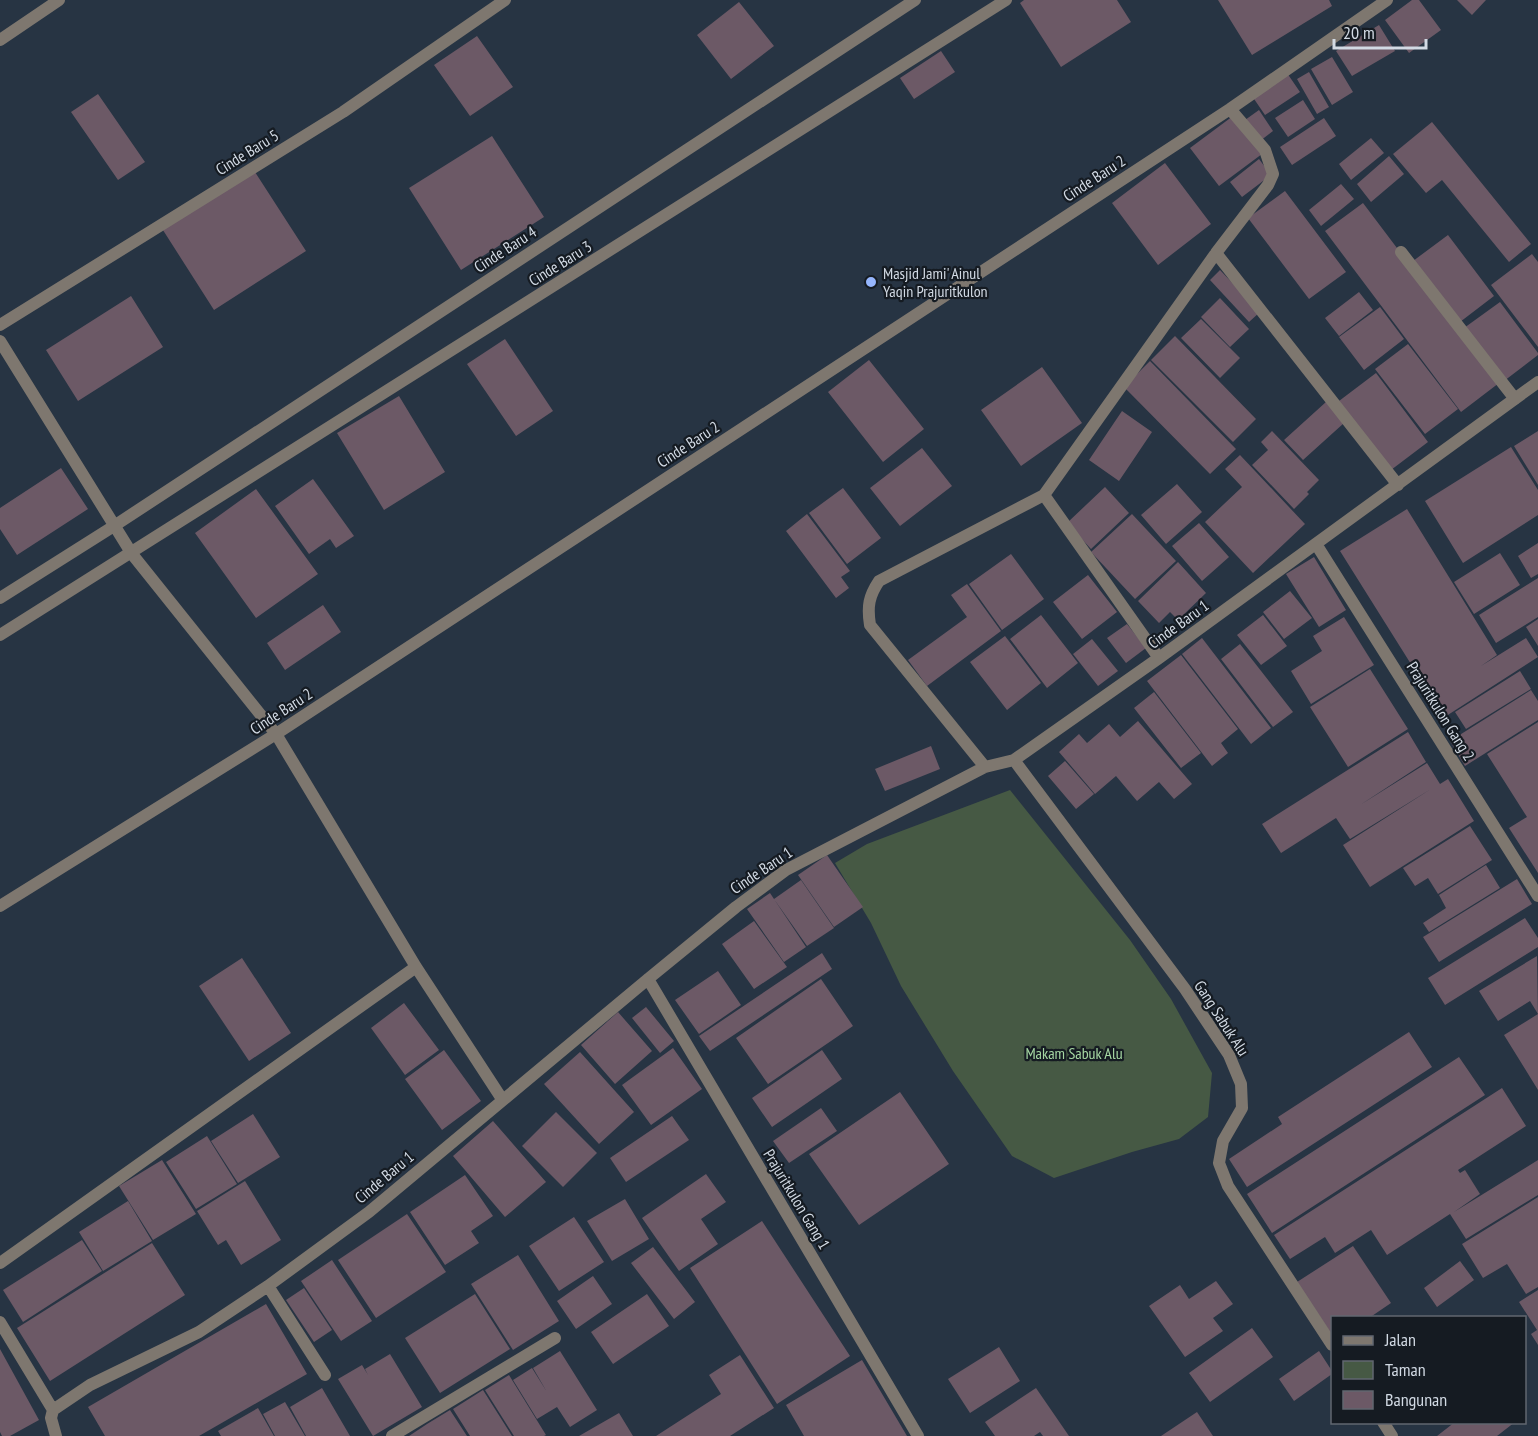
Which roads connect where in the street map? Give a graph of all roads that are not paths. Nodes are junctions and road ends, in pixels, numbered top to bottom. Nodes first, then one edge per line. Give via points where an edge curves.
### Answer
1 (59, 0) edge
2 (505, 0) edge
3 (915, 0) edge
4 (1006, 0) edge
5 (1387, 0) edge
6 (0, 40) edge
7 (1230, 109) junction
8 (1401, 252) dead end
9 (1216, 253) junction
10 (0, 325) edge
11 (0, 341) edge
12 (1538, 382) edge
13 (1515, 399) junction
14 (1398, 485) junction
15 (1044, 495) junction
16 (114, 526) junction
17 (1316, 544) junction
18 (132, 554) junction
19 (0, 598) edge
20 (0, 636) edge
21 (1159, 658) junction
22 (276, 734) junction
23 (1014, 760) junction
24 (985, 767) junction
25 (1538, 896) edge
26 (0, 906) edge
27 (416, 967) junction
28 (648, 978) junction
29 (502, 1099) junction
30 (0, 1263) edge
31 (268, 1286) junction
32 (0, 1322) edge
33 (555, 1338) dead end
34 (1331, 1343) edge
35 (325, 1375) dead end
36 (53, 1410) junction
37 (56, 1436) edge
38 (392, 1436) edge
39 (918, 1436) edge

1 - 6 street
2 - 10 street, Cinde Baru 5 via 343,112
3 - 16 street, Cinde Baru 4
4 - 18 street, Cinde Baru 3
5 - 7 street, Cinde Baru 2
7 - 9 street via 1265,150 1274,174
7 - 22 street, Cinde Baru 2
8 - 13 street
9 - 14 street
9 - 15 street
11 - 16 street
12 - 13 street, Cinde Baru 1
13 - 14 street, Cinde Baru 1
14 - 17 street, Cinde Baru 1
15 - 21 street
15 - 24 street via 879,580 867,608 870,624
16 - 18 street
16 - 19 street, Cinde Baru 4
17 - 21 street, Cinde Baru 1
17 - 25 street, Prajuritkulon Gang 2
18 - 20 street, Cinde Baru 3
18 - 22 street
21 - 23 street, Cinde Baru 1
22 - 26 street, Cinde Baru 2
22 - 27 street
23 - 24 street, Cinde Baru 1
23 - 34 street, Gang Sabuk Alu via 1185,989 1229,1055 1241,1083 1242,1108 1223,1141 1219,1162 1228,1186
24 - 28 street, Cinde Baru 1 via 786,870
27 - 29 street
27 - 30 street
28 - 29 street, Cinde Baru 1
28 - 39 street, Prajuritkulon Gang 1
29 - 31 street, Cinde Baru 1 via 369,1212
31 - 35 street
31 - 36 street, Cinde Baru 1 via 199,1332 90,1385
32 - 36 street
33 - 38 street
36 - 37 street

